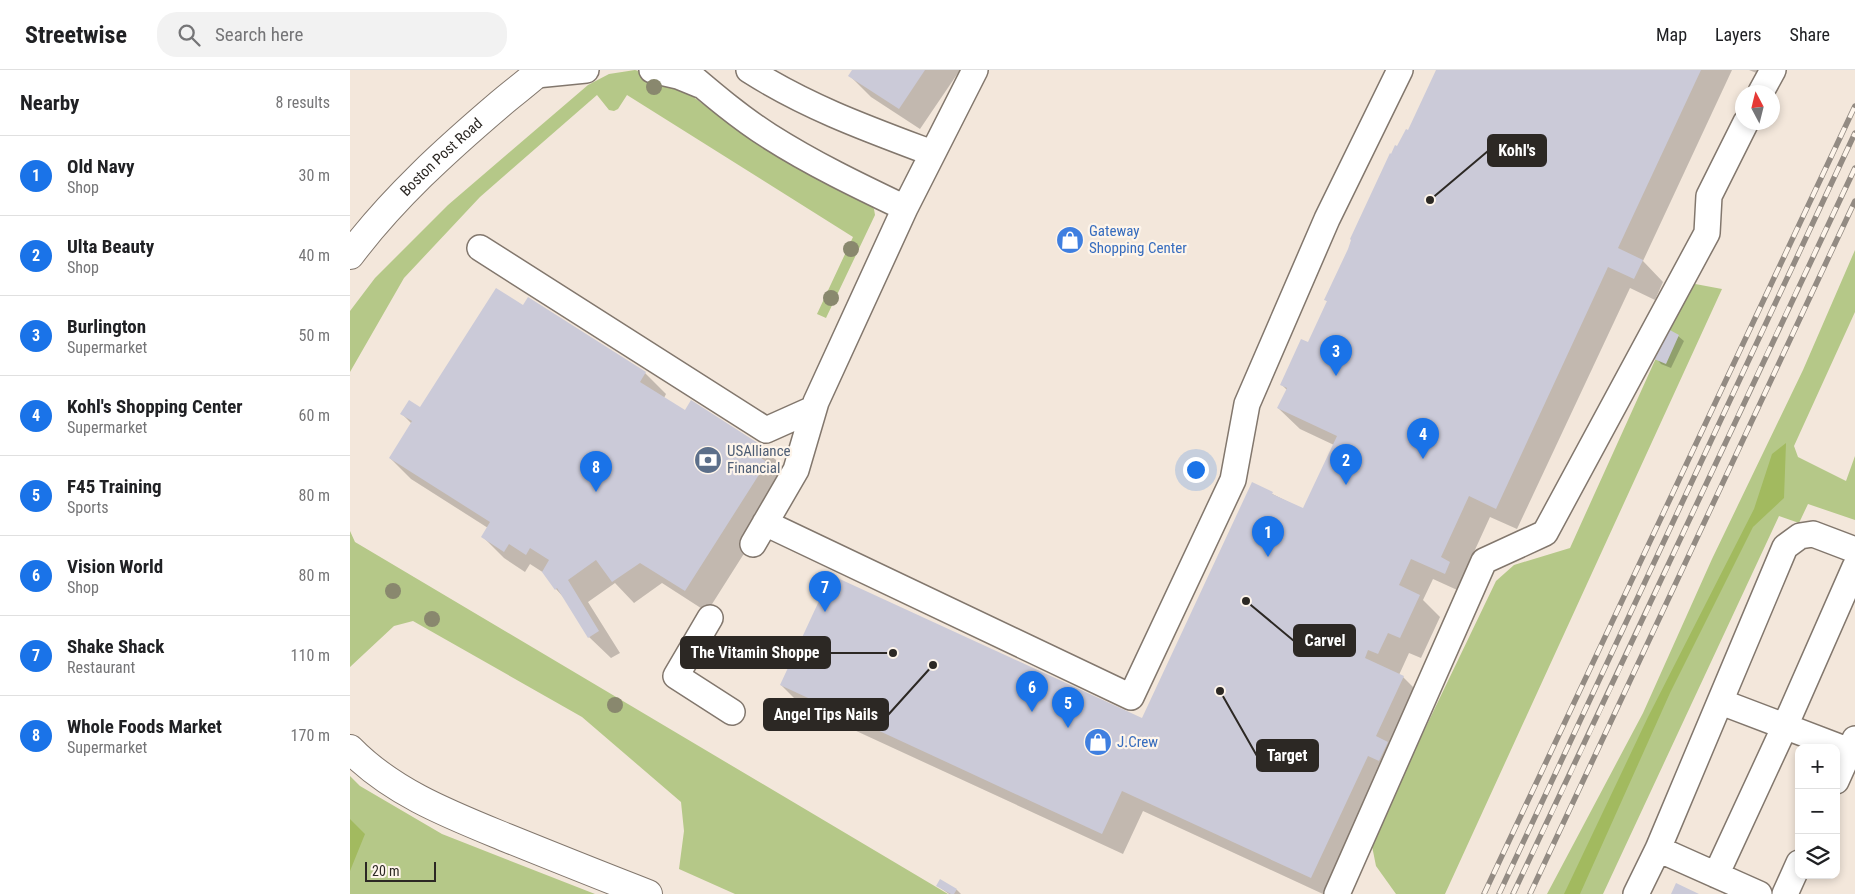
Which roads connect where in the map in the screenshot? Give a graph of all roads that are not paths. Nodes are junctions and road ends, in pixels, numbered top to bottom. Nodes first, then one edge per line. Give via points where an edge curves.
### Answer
1 (586, 70) edge
2 (652, 70) edge
3 (684, 70) edge
4 (749, 70) edge
5 (975, 70) edge
6 (1400, 70) edge
7 (1772, 70) edge
8 (539, 72) edge
9 (1764, 85) edge
10 (703, 86) junction
11 (1742, 130) edge
12 (932, 153) junction
13 (905, 208) junction
14 (480, 248) dead end
15 (350, 254) edge
16 (813, 410) junction
17 (765, 523) junction
18 (753, 544) dead end
19 (1855, 550) edge
20 (1855, 567) edge
21 (710, 618) dead end
22 (1721, 702) junction
23 (732, 712) dead end
24 (1785, 726) junction
25 (1853, 748) edge
26 (350, 749) edge
27 (1840, 773) edge
28 (1658, 848) junction
29 (1795, 872) edge
30 (1716, 875) junction
31 (648, 894) edge
32 (1337, 894) edge
33 (1636, 894) edge
34 (1759, 894) edge
35 (1785, 894) edge

1 - 8 lane
2 - 10 lane
3 - 10 lane
4 - 12 lane via 817,108
5 - 12 lane
6 - 17 lane via 1327,219 1253,389 1247,404 1233,480 1131,697
7 - 9 lane
8 - 15 main road, Boston Post Road via 423,173
10 - 13 lane via 768,136 809,161
11 - 32 lane via 1709,196 1707,233 1545,533 1484,561
12 - 13 lane
13 - 16 lane
14 - 16 lane via 766,430
16 - 17 lane via 796,470
17 - 18 lane
19 - 22 lane via 1812,534 1800,536 1785,547
20 - 24 lane
21 - 23 lane via 676,676
22 - 24 lane
22 - 28 lane
24 - 25 lane
24 - 30 lane
25 - 27 lane
26 - 31 main road via 402,790 432,806
28 - 30 lane
28 - 33 lane
29 - 35 lane
30 - 34 lane

